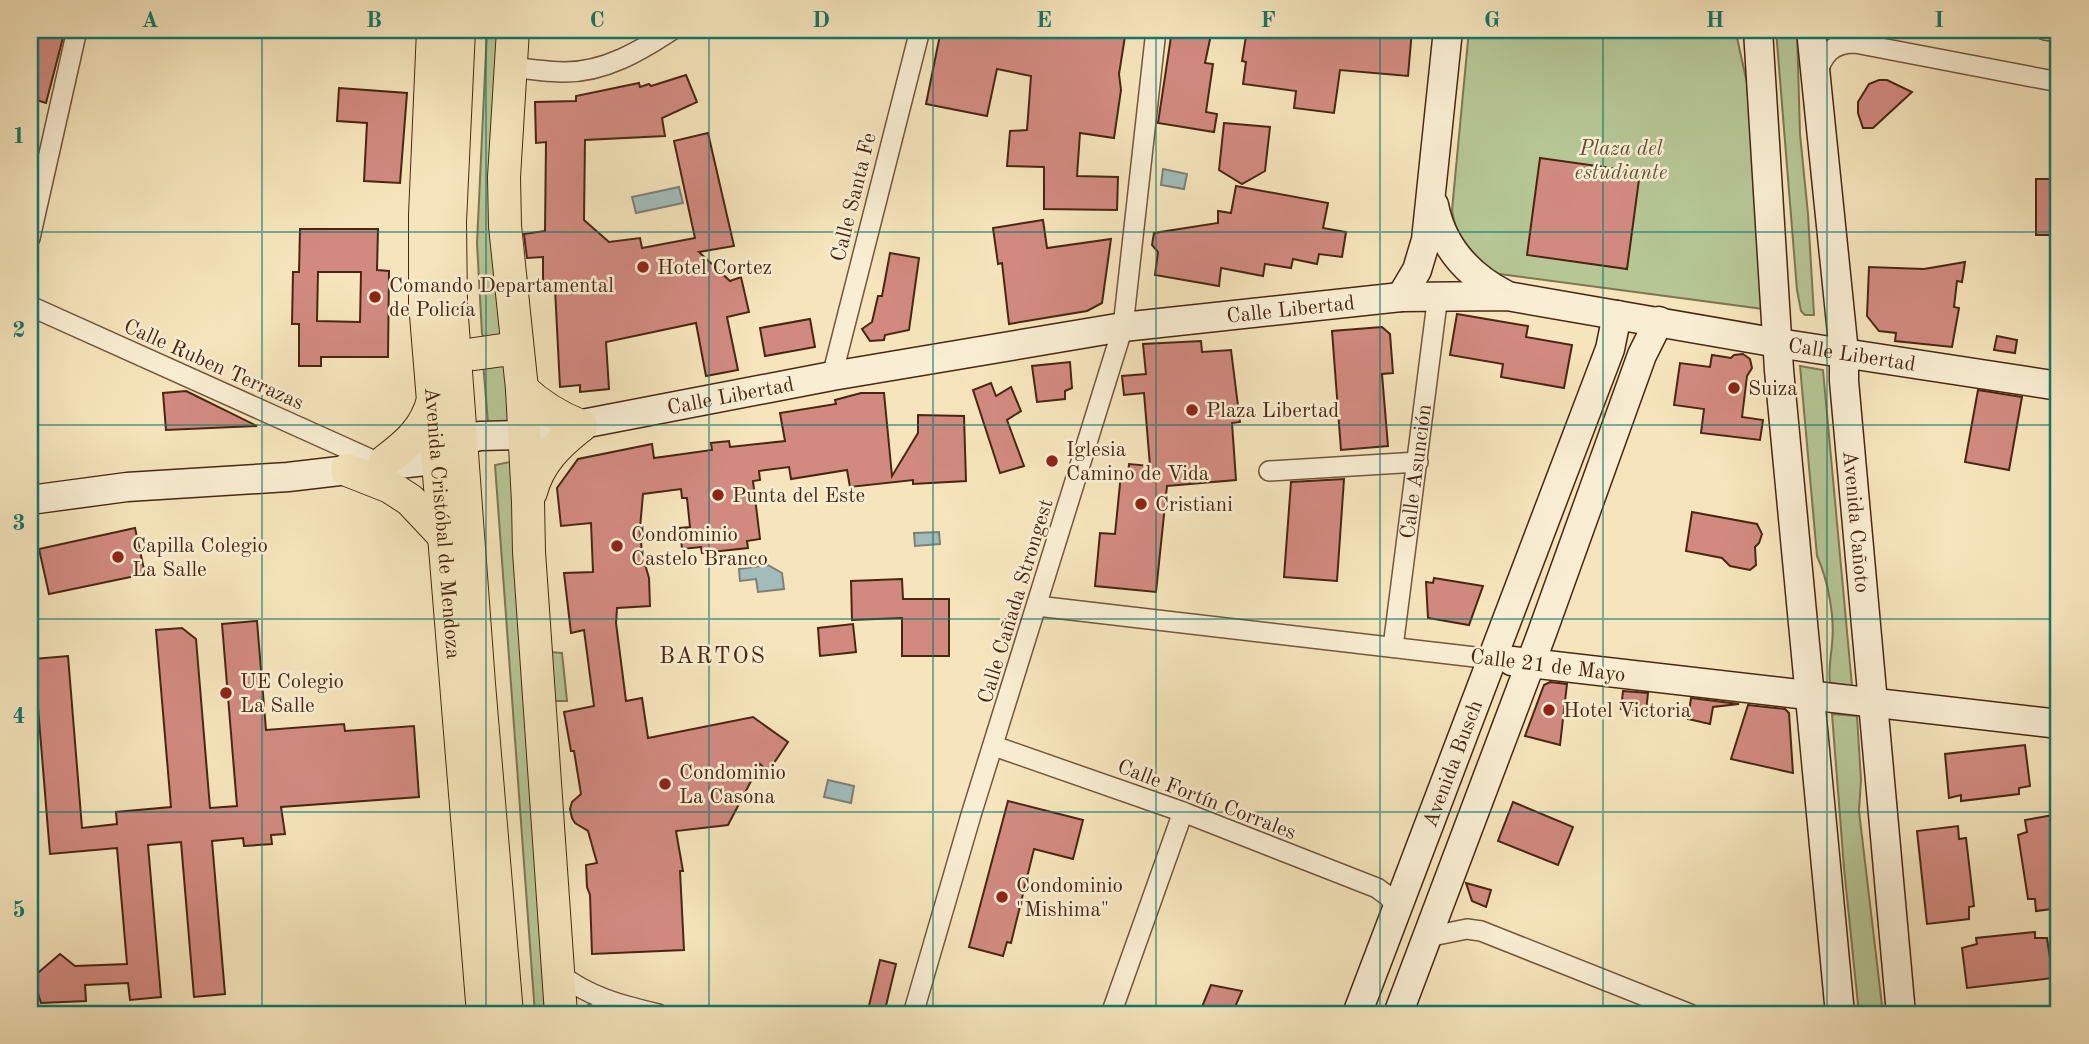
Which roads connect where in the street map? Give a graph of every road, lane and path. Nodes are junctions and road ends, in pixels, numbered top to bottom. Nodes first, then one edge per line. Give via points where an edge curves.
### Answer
1 (77, 30) edge
2 (433, 30) edge
3 (459, 30) edge
4 (479, 30) edge
5 (513, 30) edge
6 (672, 30) edge
7 (920, 30) edge
8 (1156, 30) edge
9 (1448, 30) edge
10 (1758, 30) edge
11 (1811, 30) edge
12 (2045, 30) edge
13 (2059, 32) edge
14 (1839, 36) edge
15 (510, 67) junction
16 (1815, 81) junction
17 (2059, 82) edge
18 (1433, 195) junction
19 (30, 238) edge
20 (1438, 295) junction
21 (1507, 296) junction
22 (1401, 297) junction
23 (30, 306) edge
24 (1617, 315) junction
25 (1659, 321) junction
26 (1122, 327) junction
27 (1778, 343) junction
28 (517, 348) junction
29 (1610, 349) junction
30 (1844, 353) junction
31 (474, 354) junction
32 (1642, 355) junction
33 (832, 376) junction
34 (2059, 386) edge
35 (522, 388) junction
36 (434, 399) junction
37 (582, 426) junction
38 (525, 435) junction
39 (459, 448) junction
40 (382, 462) junction
41 (1418, 462) junction
42 (347, 470) junction
43 (1269, 471) dead end
44 (30, 500) edge
45 (528, 502) junction
46 (442, 534) junction
47 (1037, 606) junction
48 (1506, 623) junction
49 (1542, 633) junction
50 (1393, 647) junction
51 (1492, 659) junction
52 (1531, 664) junction
53 (1811, 695) junction
54 (1874, 702) junction
55 (2059, 724) edge
56 (994, 746) junction
57 (1183, 812) junction
58 (1397, 908) junction
59 (1427, 937) junction
60 (556, 972) junction
61 (620, 1005) junction
62 (483, 1014) edge
63 (507, 1014) edge
64 (524, 1014) edge
65 (561, 1014) edge
66 (593, 1014) edge
67 (659, 1014) edge
68 (913, 1014) edge
69 (1111, 1014) edge
70 (1357, 1014) edge
71 (1398, 1014) edge
72 (1690, 1014) edge
73 (1840, 1014) edge
74 (1901, 1014) edge

1 - 19 street
2 - 36 main road, Avenida Cristóbal de Mendoza via 425,303
3 - 39 main road, Avenida Cristóbal de Mendoza via 450,248
4 - 31 main road, Avenida Cristóbal de Mendoza via 470,225
5 - 15 main road
6 - 15 street via 621,59 579,71
7 - 33 street, Calle Santa Fe
8 - 26 street, Calle Cañada Strongest
9 - 18 main road
10 - 27 main road
11 - 16 main road, Avenida Cañoto
12 - 13 street
14 - 16 street via 1820,63
14 - 17 street via 1855,43
15 - 28 main road via 505,226
16 - 30 main road, Avenida Cañoto
18 - 21 main road via 1441,231 1460,261 1487,286
18 - 22 main road via 1421,260
20 - 21 main road, Calle Libertad
20 - 22 main road, Calle Libertad
20 - 41 street, Calle Asunción
21 - 24 main road, Calle Libertad
22 - 26 main road, Calle Libertad
23 - 40 street, Calle Ruben Terrazas
24 - 25 main road, Calle Libertad
24 - 29 main road, Avenida Busch
25 - 27 main road, Calle Libertad
25 - 32 main road, Avenida Busch
26 - 33 main road, Calle Libertad
26 - 47 street, Calle Cañada Strongest
27 - 30 main road, Calle Libertad
27 - 53 main road
28 - 31 main road
28 - 35 main road
29 - 32 main road via 1630,346
29 - 48 main road, Avenida Busch
30 - 34 main road, Calle Libertad
30 - 54 main road, Avenida Cañoto
31 - 39 main road, Avenida Cristóbal de Mendoza
32 - 49 main road, Avenida Busch
33 - 37 main road, Calle Libertad
35 - 37 main road via 541,406
35 - 38 main road
36 - 39 main road, Avenida Cristóbal de Mendoza
36 - 40 main road via 422,428
37 - 38 main road, Calle Libertad
37 - 45 main road via 550,453
38 - 39 main road, Calle Libertad
38 - 45 main road
39 - 40 main road
39 - 42 main road
39 - 46 main road, Avenida Cristóbal de Mendoza
39 - 63 main road, Avenida Cristóbal de Mendoza
39 - 64 main road, Avenida Cristóbal de Mendoza
40 - 42 main road
41 - 43 street
41 - 50 street, Calle Asunción
42 - 44 main road
42 - 46 main road via 410,500
45 - 60 main road
46 - 62 main road, Avenida Cristóbal de Mendoza
47 - 50 street, Calle 21 de Mayo
47 - 56 street, Calle Cañada Strongest
48 - 49 main road via 1521,640
48 - 51 main road, Avenida Busch
49 - 52 main road, Avenida Busch
50 - 51 street, Calle 21 de Mayo
51 - 52 main road, Calle 21 de Mayo
51 - 58 main road, Avenida Busch
52 - 53 main road, Calle 21 de Mayo
52 - 59 main road, Avenida Busch
53 - 54 main road, Calle 21 de Mayo
53 - 73 main road
54 - 55 main road, Calle 21 de Mayo
54 - 74 main road, Avenida Cañoto
56 - 57 street, Calle Fortín Corrales
56 - 68 street, Calle Cañada Strongest
57 - 58 street, Calle Fortín Corrales via 1377,888
57 - 69 street
58 - 70 main road, Avenida Busch
59 - 71 main road, Avenida Busch
59 - 72 street via 1480,931
60 - 61 street via 586,993
60 - 65 main road
61 - 66 street
61 - 67 street

